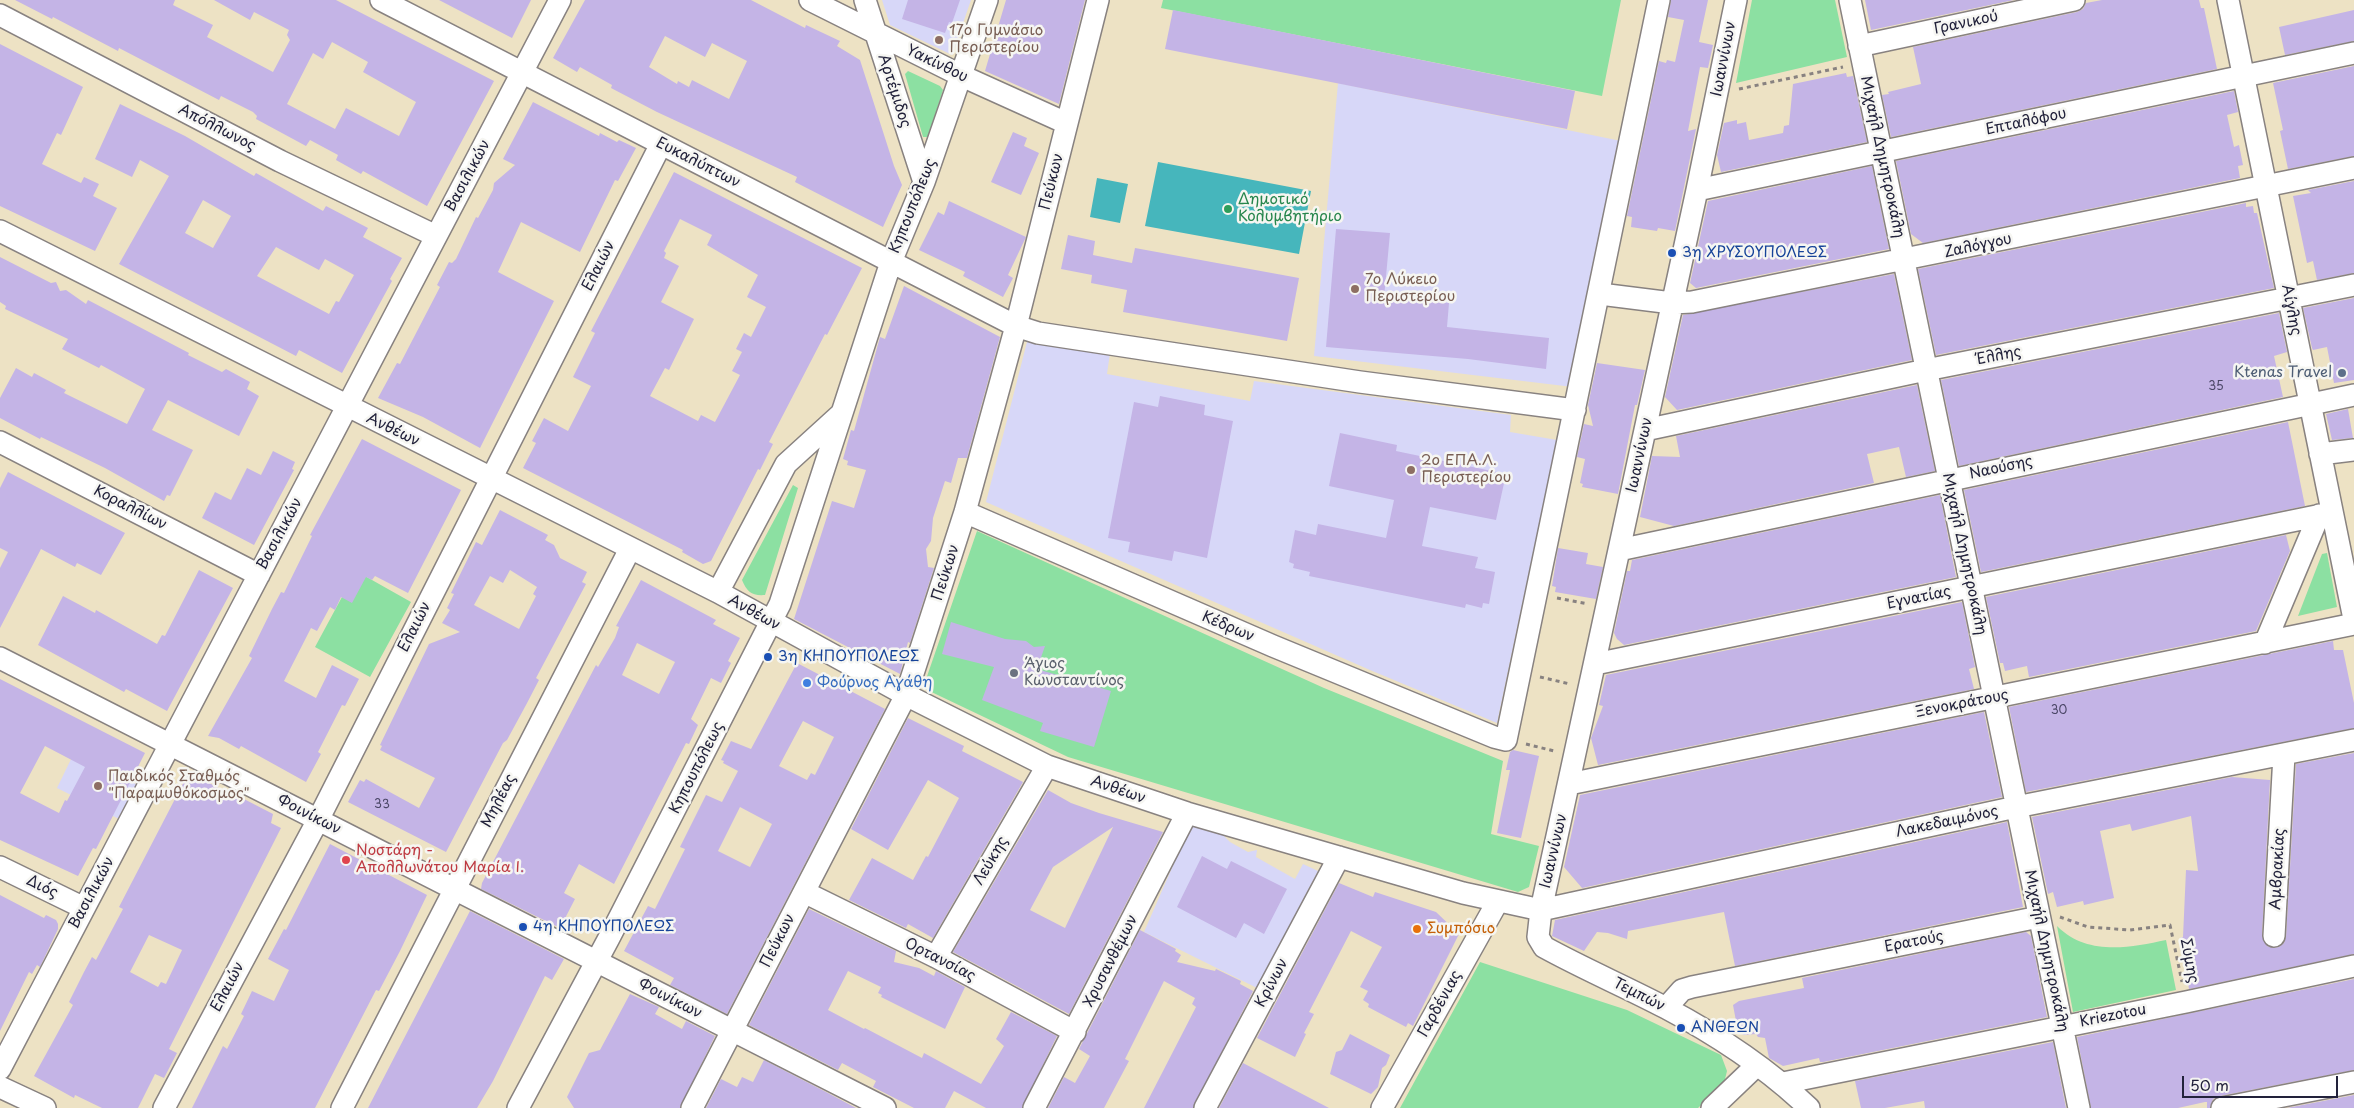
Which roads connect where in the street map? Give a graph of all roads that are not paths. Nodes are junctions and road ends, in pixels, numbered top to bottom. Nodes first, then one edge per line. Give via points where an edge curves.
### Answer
1 (381, 0) edge
2 (560, 0) edge
3 (810, 0) edge
4 (865, 0) edge
5 (987, 0) edge
6 (1098, 0) edge
7 (1659, 0) edge
8 (1736, 0) edge
9 (1850, 0) edge
10 (2074, 0) edge
11 (2228, 0) edge
12 (0, 16) edge
13 (875, 33) junction
14 (2354, 52) edge
15 (1861, 54) junction
16 (522, 72) junction
17 (962, 76) junction
18 (2244, 77) junction
19 (1066, 123) junction
20 (661, 144) junction
21 (1881, 152) junction
22 (2354, 168) edge
23 (924, 182) junction
24 (2266, 186) junction
25 (1697, 190) junction
26 (0, 231) edge
27 (436, 236) junction
28 (1903, 261) junction
29 (891, 262) junction
30 (2354, 285) edge
31 (1600, 294) junction
32 (2288, 298) junction
33 (1672, 303) junction
34 (1016, 326) junction
35 (1926, 370) junction
36 (2354, 395) edge
37 (2310, 404) junction
38 (347, 407) junction
39 (1575, 410) junction
40 (842, 413) junction
41 (1645, 430) junction
42 (0, 442) edge
43 (2354, 450) edge
44 (2320, 454) junction
45 (491, 478) junction
46 (1948, 479) junction
47 (965, 512) junction
48 (2325, 514) junction
49 (630, 549) junction
50 (1620, 550) junction
51 (259, 574) junction
52 (1971, 587) junction
53 (718, 592) junction
54 (2354, 619) edge
55 (772, 623) junction
56 (2354, 624) edge
57 (2265, 642) junction
58 (0, 658) edge
59 (1595, 664) junction
60 (906, 695) junction
61 (1994, 698) junction
62 (2354, 740) edge
63 (170, 744) junction
64 (2284, 755) junction
65 (1047, 766) junction
66 (1569, 784) junction
67 (2016, 807) junction
68 (1187, 813) junction
69 (318, 820) junction
70 (1339, 857) junction
71 (0, 867) edge
72 (454, 889) junction
73 (804, 892) junction
74 (1498, 901) junction
75 (84, 908) junction
76 (1541, 910) junction
77 (2039, 917) junction
78 (2274, 936) dead end
79 (936, 957) junction
80 (596, 961) junction
81 (2354, 966) edge
82 (1666, 1008) junction
83 (2062, 1026) junction
84 (732, 1030) junction
85 (1075, 1032) junction
86 (1757, 1065) junction
87 (0, 1069) edge
88 (2354, 1082) edge
89 (1783, 1083) junction
90 (0, 1088) edge
91 (862, 1103) edge
92 (44, 1108) edge
93 (164, 1108) edge
94 (342, 1108) edge
95 (518, 1108) edge
96 (692, 1108) edge
97 (886, 1108) edge
98 (1034, 1108) edge
99 (1205, 1108) edge
100 (1382, 1108) edge
101 (1712, 1108) edge
102 (1809, 1108) edge
103 (2079, 1108) edge
104 (2222, 1108) edge

1 - 16 street, Ευκαλύπτων
2 - 16 street, Βασιλικών
3 - 13 street, Υακίνθου
4 - 13 street, Αρτέμιδος
5 - 17 street, Κηπουπόλεως
6 - 19 street, Πεύκων via 1076,95
7 - 31 street
8 - 25 street, Ιωαννίνων
9 - 15 street, Μιχαήλ Δημητροκάλη
10 - 15 street, Γρανικού
11 - 18 street, Αίγλης
12 - 27 street, Απόλλωνος
13 - 17 street, Υακίνθου
13 - 23 street, Αρτέμιδος
14 - 18 street, Επταλόφου
15 - 21 street, Μιχαήλ Δημητροκάλη
16 - 20 street, Ευκαλύπτων
16 - 27 street, Βασιλικών
17 - 19 street, Υακίνθου
17 - 23 street, Κηπουπόλεως
18 - 21 street, Επταλόφου
18 - 24 street, Αίγλης
19 - 34 street, Πεύκων
20 - 29 street, Ευκαλύπτων
20 - 45 street, Ελαιών
21 - 25 street, Επταλόφου
21 - 28 street, Μιχαήλ Δημητροκάλη
22 - 24 street, Ζαλόγγου
23 - 29 street, Κηπουπόλεως
24 - 28 street, Ζαλόγγου
24 - 32 street, Αίγλης
25 - 33 street, Ιωαννίνων
26 - 38 street, Ανθέων
27 - 38 street, Βασιλικών
28 - 33 street, Ζαλόγγου via 1692,302
28 - 35 street, Μιχαήλ Δημητροκάλη
29 - 34 street, Ευκαλύπτων
29 - 40 street, Κηπουπόλεως
30 - 32 street, Έλλης
31 - 33 street, Ζαλόγγου
31 - 39 street
32 - 35 street, Έλλης
32 - 37 street, Αίγλης
33 - 41 street, Ιωαννίνων
34 - 39 street, Ευκαλύπτων via 1038,333 1253,366
34 - 47 street, Πεύκων
35 - 41 street, Έλλης
35 - 46 street, Μιχαήλ Δημητροκάλη
36 - 37 street, Ναούσης
37 - 44 street, Αίγλης
37 - 46 street, Ναούσης
38 - 45 street, Ανθέων
38 - 51 street, Βασιλικών
39 - 47 street, Κέδρων via 1520,673 1500,738 1272,646
40 - 53 street, Κηπουπόλεως via 786,464
40 - 55 street, Κηπουπόλεως
41 - 50 street, Ιωαννίνων
42 - 51 street, Κοραλλίων
43 - 44 street
44 - 48 street, Αίγλης
45 - 49 street, Ανθέων
45 - 69 street, Ελαιών
46 - 50 street, Ναούσης
46 - 52 street, Μιχαήλ Δημητροκάλη
47 - 60 street, Πεύκων
48 - 52 street, Εγνατίας
48 - 54 street, Αίγλης
48 - 57 street
49 - 53 street, Ανθέων
49 - 72 street, Μηλέας
50 - 59 street, Ιωαννίνων
51 - 63 street, Βασιλικών
52 - 59 street, Εγνατίας
52 - 61 street, Μιχαήλ Δημητροκάλη
53 - 55 street, Ανθέων
55 - 60 street, Ανθέων
55 - 80 street, Κηπουπόλεως
56 - 57 street, Ξενοκράτους
57 - 61 street, Ξενοκράτους
58 - 63 street, Φοινίκων
59 - 66 street, Ιωαννίνων
60 - 65 street, Ανθέων
60 - 73 street, Πεύκων
61 - 66 street, Ξενοκράτους
61 - 67 street, Μιχαήλ Δημητροκάλη
62 - 64 street, Λακεδαιμόνος
63 - 69 street, Φοινίκων
63 - 75 street, Βασιλικών
64 - 67 street, Λακεδαιμόνος
64 - 78 street, Αμβρακίας
65 - 68 street, Ανθέων
65 - 79 street, Λεύκης
66 - 76 street, Ιωαννίνων
67 - 76 street, Λακεδαιμόνος
67 - 77 street, Μιχαήλ Δημητροκάλη
68 - 70 street, Ανθέων
68 - 85 street, Χρυσανθέμων
69 - 72 street, Φοινίκων
69 - 93 street, Ελαιών
70 - 74 street, Ανθέων
70 - 99 street, Κρίνων
71 - 75 street, Διός
72 - 80 street, Φοινίκων
72 - 94 street, Μηλέας
73 - 79 street, Ορτανσίας
73 - 84 street, Πεύκων
74 - 76 street, Ανθέων
74 - 100 street, Γαρδένιας
75 - 87 street, Βασιλικών
76 - 82 street, Τεμπών via 1538,937 1544,947
77 - 82 street, Ερατούς via 1692,987 1682,990
77 - 83 street, Μιχαήλ Δημητροκάλη
79 - 85 street, Ορτανσίας
80 - 84 street, Φοινίκων
80 - 95 street, Κηπουπόλεως
81 - 83 street, Kriezotou
82 - 86 street, Τεμπών
83 - 89 street, Kriezotou
83 - 103 street, Μιχαήλ Δημητροκάλη
84 - 91 street, Φοινίκων
84 - 96 street, Πεύκων
85 - 98 street, Χρυσανθέμων
86 - 89 street, Τεμπών
86 - 101 street
88 - 104 street
89 - 102 street, Τεμπών
90 - 92 street
91 - 97 street, Φοινίκων

